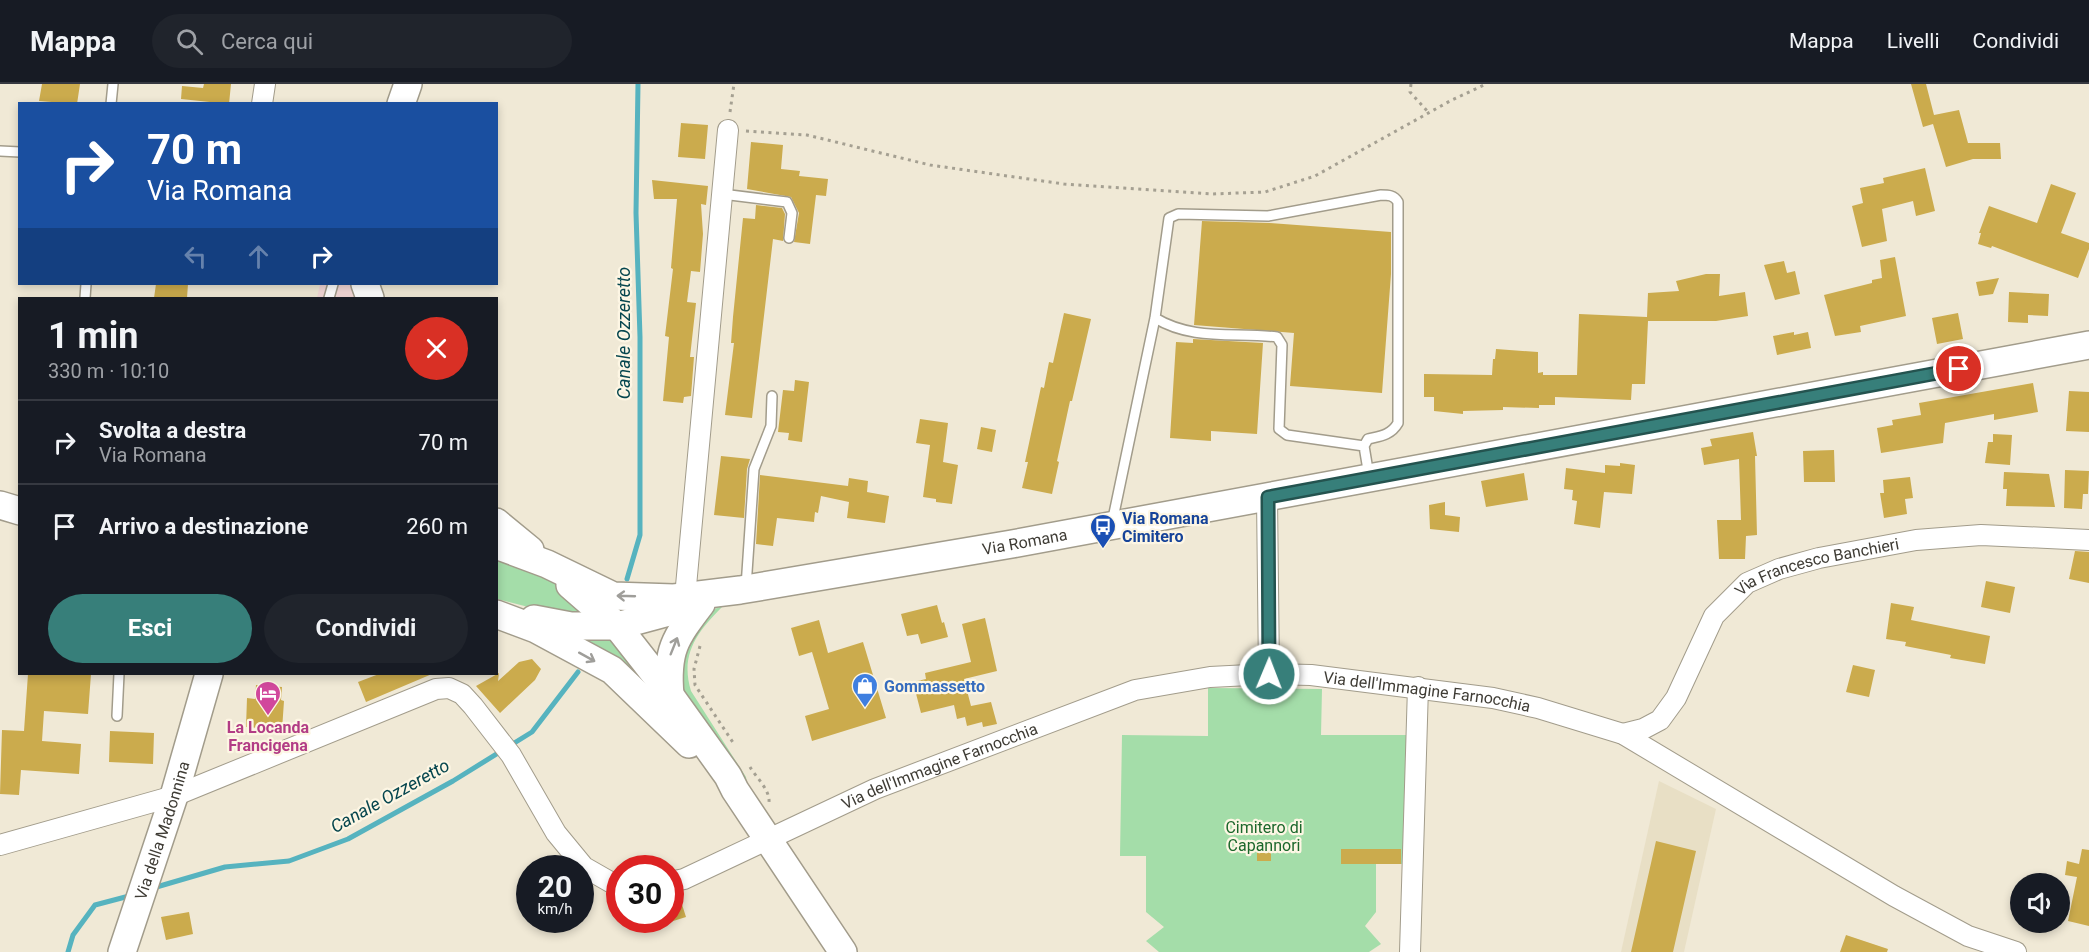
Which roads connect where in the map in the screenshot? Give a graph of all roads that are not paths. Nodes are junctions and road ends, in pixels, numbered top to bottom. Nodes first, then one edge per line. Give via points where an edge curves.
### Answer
1 (113, 84) edge
2 (265, 84) edge
3 (408, 84) edge
4 (111, 102) edge
5 (262, 102) edge
6 (402, 102) edge
7 (728, 130) road end
8 (0, 151) edge
9 (18, 152) edge
10 (722, 194) junction
11 (789, 238) dead end
12 (1155, 318) junction
13 (2089, 345) edge
14 (772, 396) dead end
15 (1364, 446) junction
16 (1369, 478) junction
17 (1268, 497) junction
18 (0, 505) edge
19 (18, 510) edge
20 (498, 524) edge
21 (1112, 526) junction
22 (2089, 540) edge
23 (498, 546) edge
24 (547, 564) junction
25 (743, 590) junction
26 (693, 600) junction
27 (498, 613) edge
28 (498, 614) edge
29 (617, 626) junction
30 (1269, 674) junction
31 (119, 675) edge
32 (201, 675) edge
33 (209, 675) edge
34 (220, 675) edge
35 (1418, 687) junction
36 (670, 695) junction
37 (199, 708) junction
38 (117, 716) dead end
39 (1623, 734) junction
40 (735, 790) junction
41 (174, 796) junction
42 (768, 841) junction
43 (0, 844) edge
44 (684, 879) edge
45 (606, 880) edge
46 (122, 952) edge
47 (843, 952) edge
48 (1410, 952) edge
49 (2016, 952) edge

1 - 4 lane
2 - 5 street
3 - 6 street
7 - 10 street
8 - 9 lane
10 - 11 lane via 787,202 792,213
10 - 26 street
12 - 15 lane via 1190,332 1277,337 1282,345 1279,429 1287,435
12 - 15 lane via 1169,218 1178,214 1269,216 1381,195 1396,198 1398,423 1394,430 1368,439
12 - 21 lane
13 - 16 street, Via Romana
14 - 25 lane via 771,426 754,469
15 - 16 lane
16 - 17 street, Via Romana
17 - 21 street, Via Romana
17 - 30 street
18 - 19 street
20 - 24 street
21 - 25 street, Via Romana
22 - 39 street, Via Francesco Banchieri via 1981,535 1916,540 1779,568 1748,583 1714,616 1676,698 1660,720
23 - 24 street
26 -> 24 street via 613,596
24 - 29 street
25 - 26 street, Via Romana
26 - 29 street
36 -> 26 street via 669,662
27 - 29 street via 571,626
28 -> 40 street via 536,629 612,670
29 - 36 street
30 - 35 street, Via dell'Immagine Farnocchia
30 - 42 street, Via dell'Immagine Farnocchia via 1210,677 1135,690 875,789
31 - 38 lane
32 - 37 street
33 - 37 street
34 - 37 street
35 - 39 street, Via dell'Immagine Farnocchia via 1527,705
35 - 48 street
36 - 40 street
37 - 41 street, Via della Madonnina
39 - 49 street, Via dell'Immagine Farnocchia via 1894,896 1968,936
40 - 42 street
41 - 43 street
41 - 45 street via 436,689 449,688 462,694 496,733 556,833 584,867
41 - 46 street, Via della Madonnina
42 - 44 street, Via dell'Immagine Farnocchia
42 - 47 street

